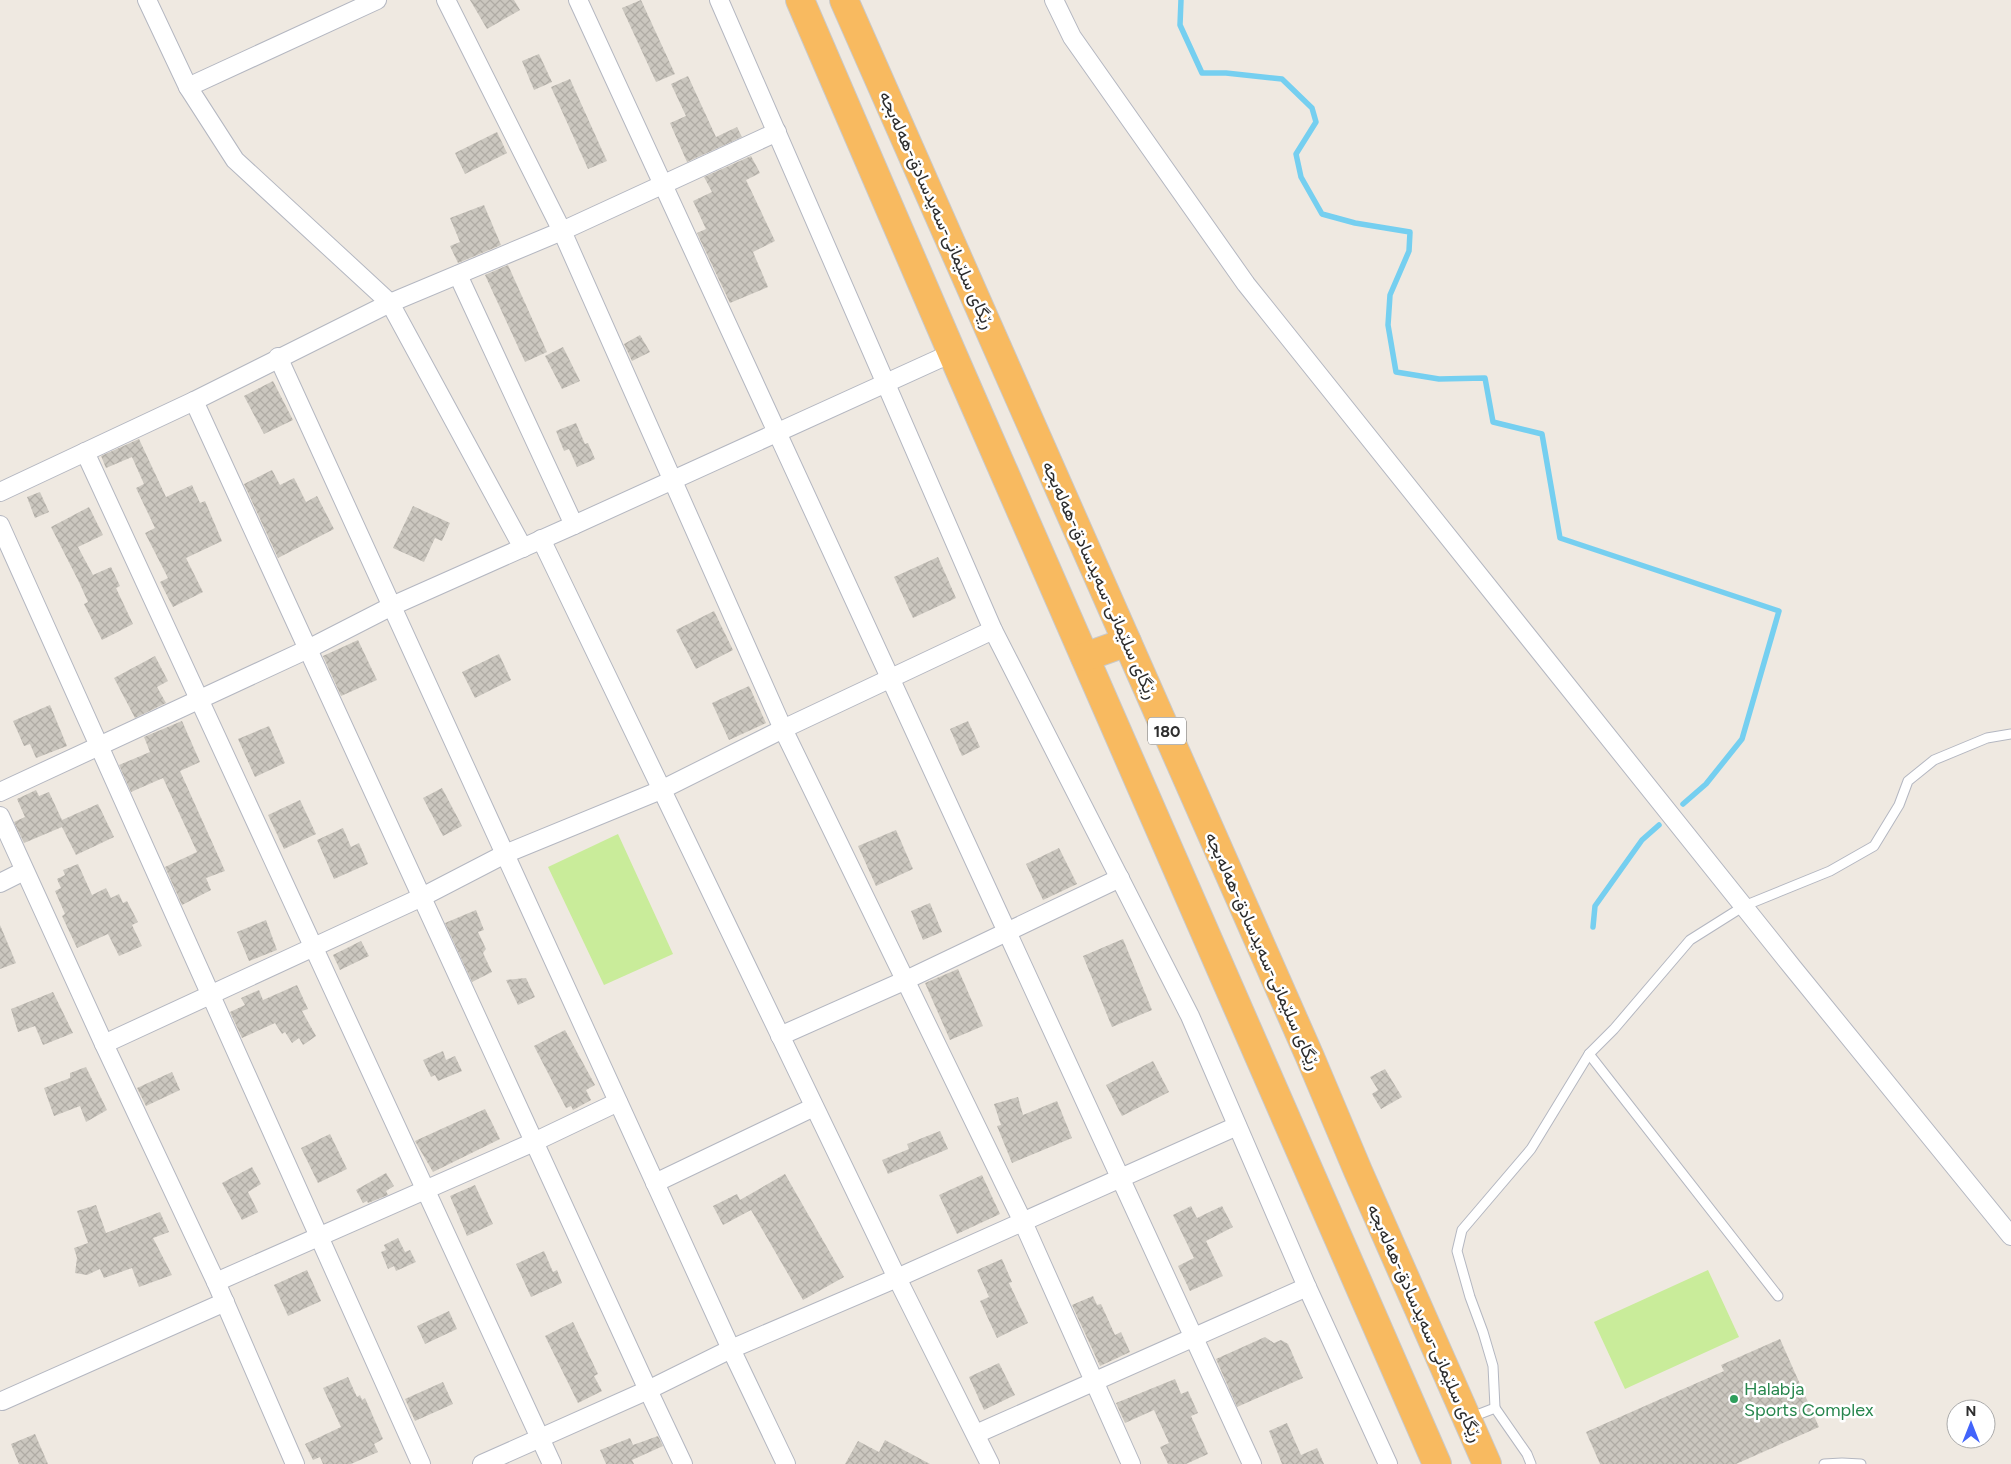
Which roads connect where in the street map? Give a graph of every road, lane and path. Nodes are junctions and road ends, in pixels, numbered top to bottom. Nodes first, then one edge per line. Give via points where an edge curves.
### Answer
1 (148, 0) edge
2 (378, 0) edge
3 (446, 0) edge
4 (578, 0) edge
5 (719, 0) edge
6 (800, 0) edge
7 (844, 0) edge
8 (1054, 0) edge
9 (188, 86) junction
10 (777, 132) junction
11 (663, 185) junction
12 (562, 231) junction
13 (458, 275) junction
14 (390, 303) junction
15 (952, 353) junction
16 (278, 357) junction
17 (887, 383) junction
18 (194, 401) junction
19 (777, 432) junction
20 (84, 452) junction
21 (673, 480) junction
22 (0, 492) edge
23 (0, 525) edge
24 (574, 525) junction
25 (542, 539) junction
26 (523, 548) junction
27 (392, 606) junction
28 (993, 630) junction
29 (1127, 642) junction
30 (308, 649) junction
31 (1085, 657) junction
32 (890, 678) junction
33 (198, 700) junction
34 (783, 729) junction
35 (2011, 734) edge
36 (99, 746) junction
37 (661, 790) junction
38 (0, 792) edge
39 (0, 816) edge
40 (505, 854) junction
41 (24, 871) junction
42 (1120, 878) junction
43 (0, 883) edge
44 (422, 897) junction
45 (1744, 906) junction
46 (1006, 932) junction
47 (312, 947) junction
48 (906, 980) junction
49 (210, 994) junction
50 (780, 1036) junction
51 (104, 1044) junction
52 (1589, 1054) junction
53 (618, 1102) junction
54 (814, 1107) junction
55 (1237, 1126) junction
56 (534, 1142) junction
57 (1120, 1178) junction
58 (655, 1183) junction
59 (424, 1190) junction
60 (1023, 1222) junction
61 (318, 1236) junction
62 (2011, 1236) edge
63 (897, 1278) junction
64 (216, 1282) junction
65 (1307, 1287) junction
66 (1778, 1296) dead end
67 (225, 1302) junction
68 (1194, 1337) junction
69 (731, 1349) junction
70 (1095, 1381) junction
71 (648, 1390) junction
72 (2, 1401) dead end
73 (1495, 1408) junction
74 (1467, 1419) junction
75 (976, 1434) junction
76 (540, 1438) junction
77 (295, 1464) edge
78 (421, 1464) edge
79 (482, 1464) edge
80 (552, 1464) edge
81 (683, 1464) edge
82 (786, 1464) edge
83 (990, 1464) edge
84 (1131, 1464) edge
85 (1252, 1464) edge
86 (1388, 1464) edge
87 (1437, 1464) edge
88 (1487, 1464) edge
89 (1531, 1464) edge
90 (1824, 1464) edge
91 (1861, 1464) edge

1 - 9 street
2 - 9 street
3 - 12 street
4 - 11 street
5 - 10 street
6 - 15 highway, 180
7 - 29 highway, رێگای سلێمانی-سەیدسادق-هەلەبجە / 180
8 - 45 street via 1072,37 1246,284
9 - 14 street via 235,160
10 - 11 street
10 - 17 street
11 - 12 street
11 - 19 street
12 - 13 street
12 - 21 street
13 - 14 street
13 - 24 street
14 - 16 street
14 - 26 street
15 - 17 street
15 - 31 highway, 180
16 - 18 street
16 - 27 street
17 - 19 street
17 - 28 street
18 - 20 street
18 - 30 street
19 - 21 street
19 - 32 street
20 - 22 street
20 - 33 street
21 - 24 street
21 - 34 street
23 - 36 street
24 - 25 street
25 - 26 street
25 - 37 street
26 - 27 street
27 - 30 street
27 - 40 street
28 - 32 street
28 - 42 street
29 - 31 highway
29 - 74 highway, رێگای سلێمانی-سەیدسادق-هەلەبجە / 180
30 - 33 street
30 - 44 street
31 - 87 highway, 180
32 - 34 street
32 - 46 street
33 - 36 street
33 - 47 street
34 - 37 street
34 - 48 street
35 - 45 lane via 1987,738 1934,760 1908,781 1899,805 1874,846 1830,871
36 - 38 street
36 - 49 street
37 - 40 street
37 - 50 street
39 - 41 street
40 - 44 street
40 - 53 street
41 - 43 street
41 - 51 street
42 - 46 street
42 - 55 street via 1190,1016
44 - 47 street
44 - 56 street
45 - 52 lane via 1690,940
45 - 62 street
46 - 48 street
46 - 57 street
47 - 49 street
47 - 59 street
48 - 50 street
48 - 60 street
49 - 51 street
49 - 61 street
50 - 54 street
51 - 64 street
52 - 66 lane
52 - 73 lane via 1531,1150 1462,1230 1457,1251 1493,1366
53 - 56 street
53 - 58 street
54 - 58 street
54 - 63 street
55 - 57 street
55 - 65 street
56 - 59 street
56 - 71 street
57 - 60 street
57 - 68 street
58 - 69 street
59 - 61 street
59 - 76 street
60 - 63 street
60 - 70 street
61 - 64 street
61 - 78 street
63 - 69 street
63 - 75 street
64 - 67 street
65 - 68 street
65 - 86 street
67 - 72 street
67 - 77 street
68 - 70 street
68 - 85 street
69 - 71 street
69 - 82 street
70 - 75 street
70 - 84 street
71 - 76 street
71 - 81 street
73 - 74 lane
73 - 89 lane
74 - 88 highway, رێگای سلێمانی-سەیدسادق-هەلەبجە / 180
75 - 83 street
76 - 79 street
76 - 80 street
90 - 91 lane

